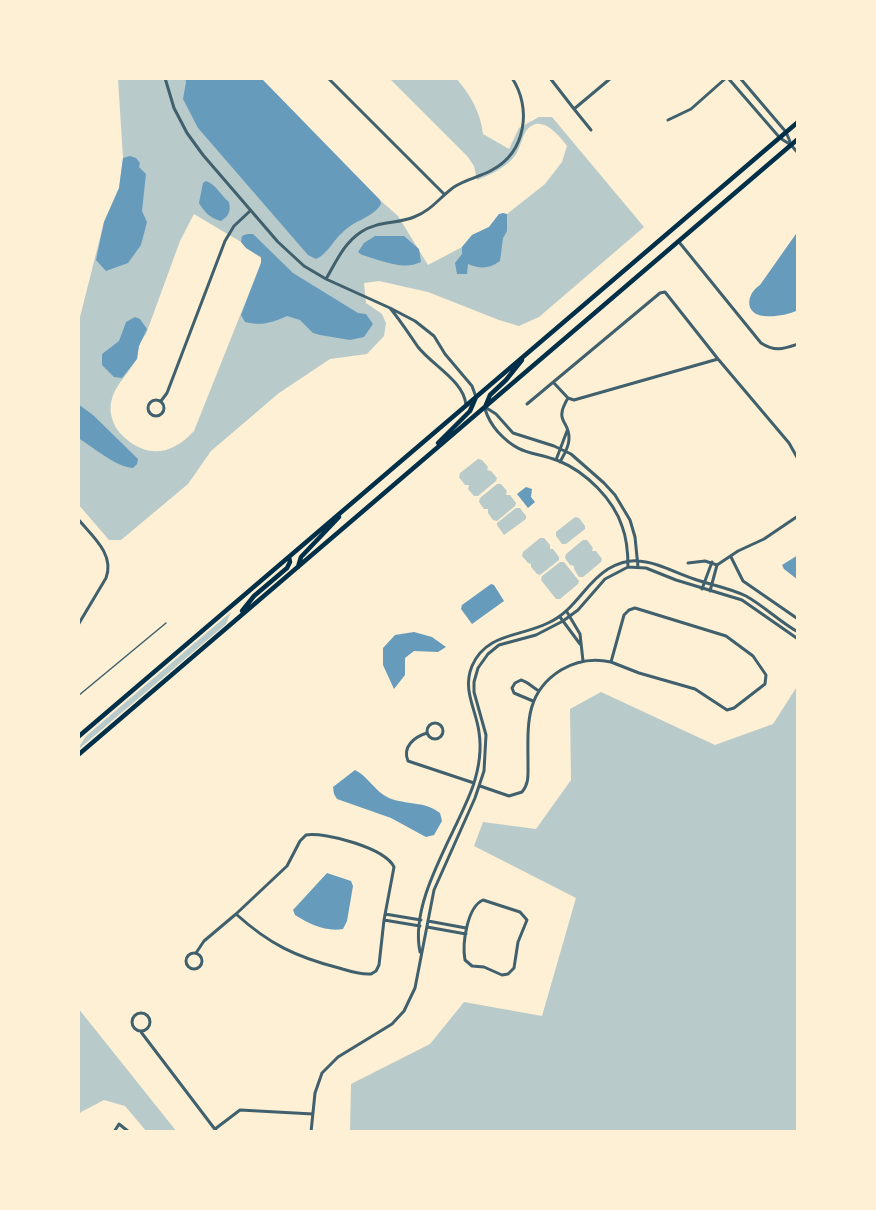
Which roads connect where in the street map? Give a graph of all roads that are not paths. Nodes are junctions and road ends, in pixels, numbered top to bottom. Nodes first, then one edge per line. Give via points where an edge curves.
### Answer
1 (165, 78) edge
2 (328, 78) edge
3 (512, 78) edge
4 (550, 78) edge
5 (611, 78) edge
6 (727, 78) edge
7 (740, 78) edge
8 (78, 98) edge
9 (574, 109) junction
10 (78, 119) edge
11 (668, 120) dead end
12 (798, 122) edge
13 (591, 130) dead end
14 (786, 132) junction
15 (780, 138) junction
16 (798, 140) edge
17 (791, 145) junction
18 (798, 153) edge
19 (444, 194) junction
20 (250, 211) junction
21 (679, 242) junction
22 (326, 279) junction
23 (390, 308) junction
24 (798, 344) edge
25 (529, 352) junction
26 (718, 359) junction
27 (554, 382) junction
28 (476, 397) junction
29 (568, 398) junction
30 (161, 401) junction
31 (527, 404) dead end
32 (466, 405) junction
33 (485, 407) junction
34 (567, 430) junction
35 (560, 448) junction
36 (566, 451) junction
37 (427, 456) junction
38 (798, 459) edge
39 (556, 460) junction
40 (560, 462) junction
41 (351, 504) junction
42 (798, 516) edge
43 (78, 519) edge
44 (289, 557) junction
45 (731, 557) junction
46 (628, 561) junction
47 (637, 561) junction
48 (712, 562) junction
49 (688, 563) dead end
50 (717, 565) junction
51 (298, 567) junction
52 (628, 567) junction
53 (638, 567) junction
54 (704, 582) junction
55 (712, 585) junction
56 (702, 589) junction
57 (710, 591) junction
58 (567, 612) junction
59 (560, 617) junction
60 (570, 617) junction
61 (798, 619) edge
62 (235, 620) junction
63 (563, 621) junction
64 (166, 623) dead end
65 (78, 625) edge
66 (798, 632) edge
67 (798, 639) edge
68 (581, 645) junction
69 (583, 661) junction
70 (611, 662) junction
71 (539, 691) junction
72 (78, 696) edge
73 (533, 701) junction
74 (427, 733) junction
75 (78, 737) edge
76 (78, 755) edge
77 (474, 783) junction
78 (480, 785) junction
79 (236, 914) junction
80 (385, 914) junction
81 (384, 920) junction
82 (421, 920) junction
83 (428, 921) junction
84 (420, 926) junction
85 (427, 927) junction
86 (466, 928) junction
87 (466, 934) junction
88 (196, 952) junction
89 (421, 954) junction
90 (141, 1032) junction
91 (313, 1114) junction
92 (216, 1131) edge
93 (114, 1132) edge
94 (129, 1132) edge
95 (311, 1132) edge

1 - 20 street via 187,134
2 - 19 street
3 - 19 street via 524,106 518,144 494,169
4 - 9 street
5 - 9 street
6 - 11 street via 691,109
6 - 15 street
7 - 14 street
8 - 10 street
9 - 13 street
12 - 14 main road
14 - 15 main road
14 - 17 street
15 - 17 street
15 - 25 main road
16 - 17 main road
17 - 18 street
17 - 21 main road
19 - 22 street via 418,216 359,233 343,249
20 - 22 street via 288,253
20 - 30 street via 225,241
21 - 24 street via 761,343 771,350
21 - 33 main road
22 - 23 street
23 - 28 street via 434,336
23 - 32 street via 418,347 463,393
25 - 28 main road
25 - 33 main road via 490,395
26 - 27 street via 665,292
26 - 29 street via 574,400
26 - 38 street
27 - 29 street
27 - 31 street
28 - 32 main road
28 - 37 main road via 470,411
29 - 34 street via 561,412
30 - 30 street via 150,401 150,414 163,413
32 - 41 main road
33 - 35 street via 513,433
33 - 37 main road
33 - 39 street via 488,421 512,446
34 - 35 street
34 - 36 street
35 - 36 street
35 - 39 street
36 - 40 street
36 - 47 street via 604,483 624,508 635,537
37 - 51 main road
39 - 40 street
40 - 46 street via 583,475 610,503 623,528
41 - 44 main road
41 - 51 main road via 300,557
42 - 45 street
43 - 65 street via 107,556 109,570
44 - 62 main road via 287,568 254,596
44 - 75 main road
45 - 50 street
45 - 61 street via 743,581
46 - 47 street
46 - 52 street
46 - 58 street via 600,575
47 - 53 street
47 - 54 street
48 - 49 street
48 - 50 street
48 - 54 street
50 - 55 street
51 - 62 main road
52 - 53 street
52 - 60 street via 605,579
53 - 56 street
54 - 55 street
54 - 56 street
55 - 57 street
55 - 66 street via 749,598
56 - 57 street
57 - 67 street via 742,600
58 - 59 street
58 - 60 street
59 - 63 street
59 - 77 street via 497,640 474,662 468,687 481,744
60 - 63 street
60 - 68 street via 580,634
62 - 76 main road
63 - 68 street
63 - 78 street via 536,635 500,645 482,660 474,682 487,745
64 - 72 lane
68 - 69 street
69 - 70 street
69 - 71 street via 559,672
70 - 70 street via 695,689 727,710 761,688 766,679 765,671 753,656 726,636 635,609 624,615
71 - 73 street
71 - 73 street via 526,682 515,683 514,693
73 - 78 street via 525,788 509,796
74 - 74 street via 432,724 438,723 443,730 437,740
74 - 77 street via 407,746 408,761
77 - 78 street
77 - 82 street via 432,878
78 - 83 street via 438,881
79 - 80 street via 287,866 300,841 310,835 355,843 390,860 394,872
79 - 81 street via 262,937 294,954 366,974 374,973 379,965
79 - 88 street
80 - 81 street
80 - 82 street
81 - 84 street
82 - 83 street
82 - 84 street
83 - 85 street
83 - 86 street
84 - 85 street
84 - 89 street
85 - 87 street
85 - 89 street
86 - 87 street
86 - 87 street via 474,907 483,900 520,912 527,920 514,967 508,974 466,962
88 - 88 street via 188,954 185,960 191,969 202,963
89 - 91 street via 416,988 404,1011 392,1024 328,1065 318,1083
90 - 90 street via 132,1021 139,1013 149,1021
90 - 92 street
91 - 92 street via 240,1110
91 - 95 street
93 - 94 street via 119,1124

